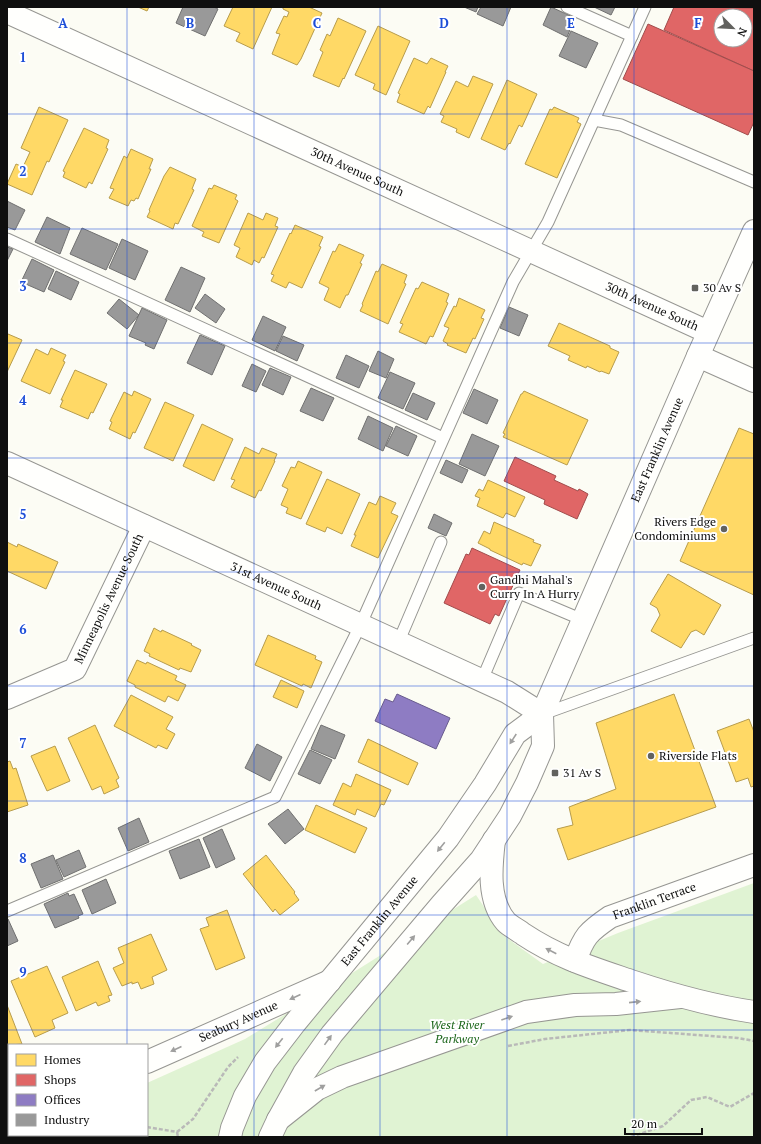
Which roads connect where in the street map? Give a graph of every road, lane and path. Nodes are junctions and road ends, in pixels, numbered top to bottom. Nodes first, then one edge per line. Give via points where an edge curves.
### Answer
1 (567, 7) edge
2 (645, 7) edge
3 (11, 16) edge
4 (632, 36) junction
5 (594, 120) junction
6 (754, 182) edge
7 (754, 231) edge
8 (7, 239) edge
9 (531, 251) junction
10 (708, 332) junction
11 (698, 356) junction
12 (754, 381) edge
13 (443, 438) junction
14 (7, 463) edge
15 (144, 526) junction
16 (441, 542) dead end
17 (582, 620) junction
18 (360, 626) junction
19 (754, 638) edge
20 (398, 643) junction
21 (482, 680) junction
22 (7, 698) edge
23 (542, 714) junction
24 (494, 840) junction
25 (754, 865) edge
26 (7, 911) edge
27 (575, 961) junction
28 (330, 981) junction
29 (680, 997) junction
30 (744, 1010) edge
31 (754, 1021) edge
32 (754, 1041) edge
33 (508, 1046) dead end
34 (148, 1062) edge
35 (754, 1093) edge
36 (148, 1126) edge
37 (274, 1128) edge
38 (229, 1134) edge
39 (178, 1137) edge
40 (631, 1137) edge

1 - 4 lane
2 - 4 lane
3 - 9 street, 30th Avenue South
4 - 5 lane
5 - 6 lane via 621,125
5 - 9 lane via 548,222
7 - 10 street, East Franklin Avenue
8 - 13 lane
9 - 10 street, 30th Avenue South
9 - 13 lane via 513,282
10 - 11 street, East Franklin Avenue
11 - 12 street
11 - 17 street, East Franklin Avenue
13 - 18 lane
14 - 15 street, 31st Avenue South
15 - 18 street, 31st Avenue South
15 - 22 street, Minneapolis Avenue South via 75,669
16 - 20 lane
17 - 21 lane via 519,593
17 - 23 street, East Franklin Avenue
18 - 20 street, 31st Avenue South
18 - 26 lane via 275,797
19 - 23 lane
20 - 21 street, 31st Avenue South
21 - 23 street, 31st Avenue South
23 - 24 street, East Franklin Avenue via 543,746 510,816
23 -> 28 street, East Franklin Avenue via 515,734 448,838
27 -> 24 street via 550,950 506,922 497,907 493,893 491,871
37 -> 24 street, East Franklin Avenue via 304,1073 332,1034 481,860
25 - 27 street, Franklin Terrace via 610,918 592,929 582,942
27 - 29 street
28 -> 34 street, Seabury Avenue
28 -> 38 street, East Franklin Avenue via 265,1062 245,1096
29 - 30 street
37 -> 29 street via 317,1089 342,1077 526,1012 575,1005 616,1004
30 - 31 street
32 - 33 path via 630,1030 545,1038
35 - 40 path via 730,1107 707,1097 690,1100 663,1126
36 - 39 path via 177,1132

